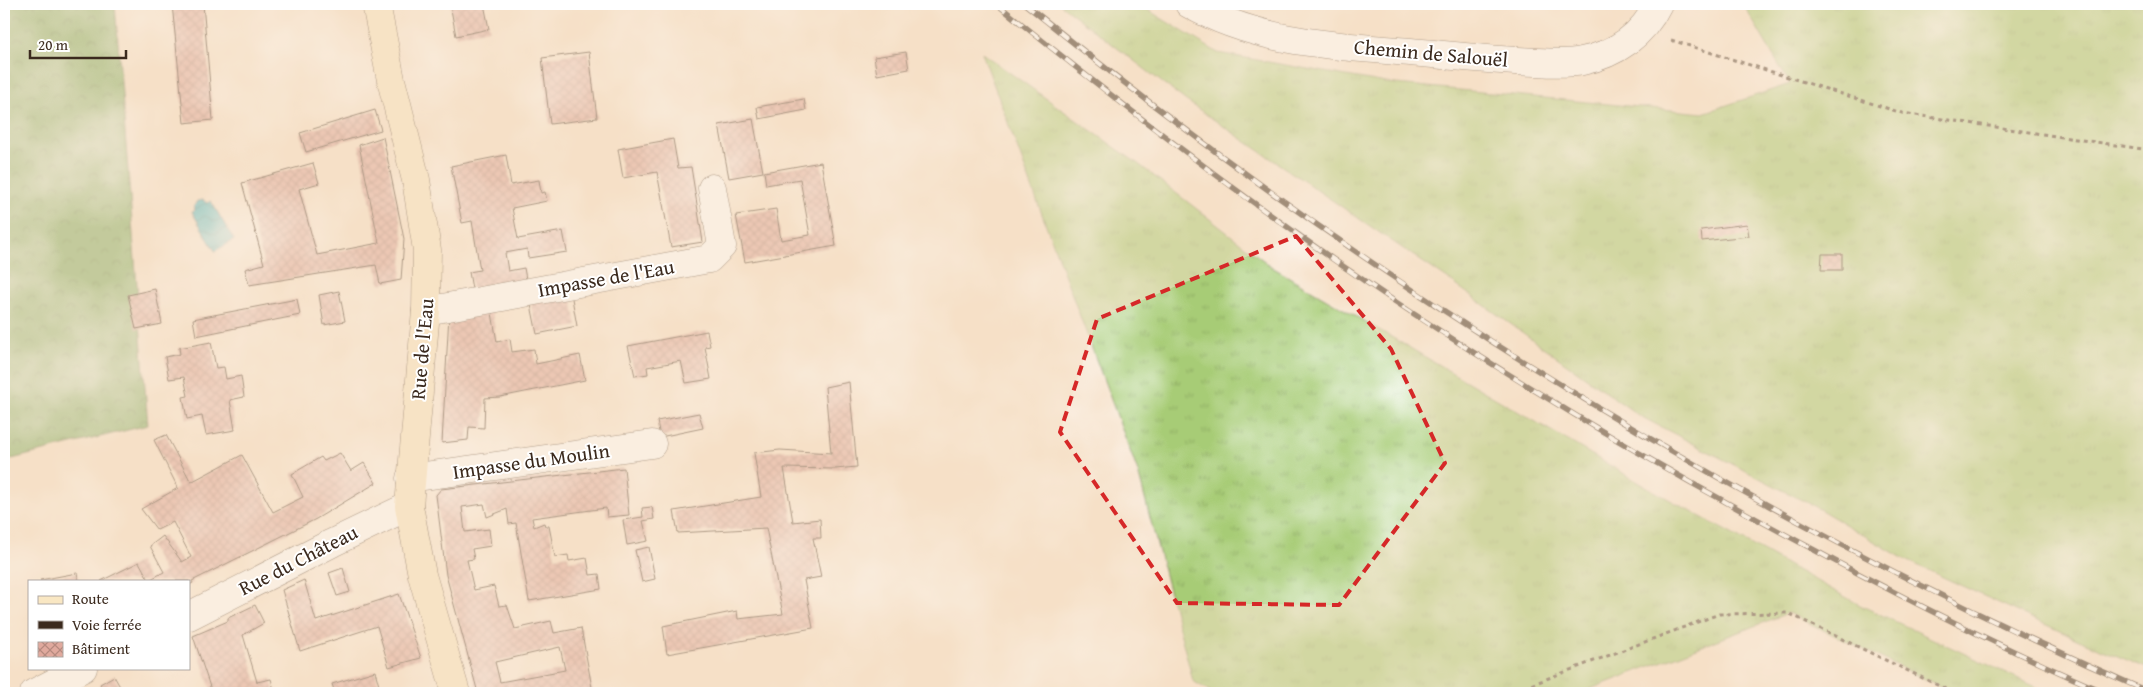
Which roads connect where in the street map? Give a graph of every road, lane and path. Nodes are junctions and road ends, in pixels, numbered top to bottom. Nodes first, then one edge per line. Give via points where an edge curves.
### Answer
1 (376, 4) edge
2 (1189, 4) edge
3 (1658, 4) edge
4 (1642, 31) junction
5 (2149, 150) edge
6 (712, 188) dead end
7 (426, 311) junction
8 (652, 444) dead end
9 (410, 478) junction
10 (409, 506) junction
11 (190, 615) edge
12 (79, 670) edge
13 (34, 693) edge
14 (456, 693) edge
15 (1509, 693) edge
16 (1954, 693) edge

1 - 7 street, Rue de l'Eau via 424,222
2 - 4 street, Chemin de Salouël via 1234,24 1305,42 1501,60 1582,61 1604,54
3 - 4 street, Chemin de Salouël
4 - 5 path via 1902,113
6 - 7 street, Impasse de l'Eau via 722,246 709,259
7 - 9 street, Rue de l'Eau
8 - 9 street, Impasse du Moulin
9 - 10 street, Rue de l'Eau
10 - 11 street, Rue du Château
10 - 14 street, Rue de l'Eau via 422,575
12 - 13 street
15 - 16 path via 1719,614 1788,613

